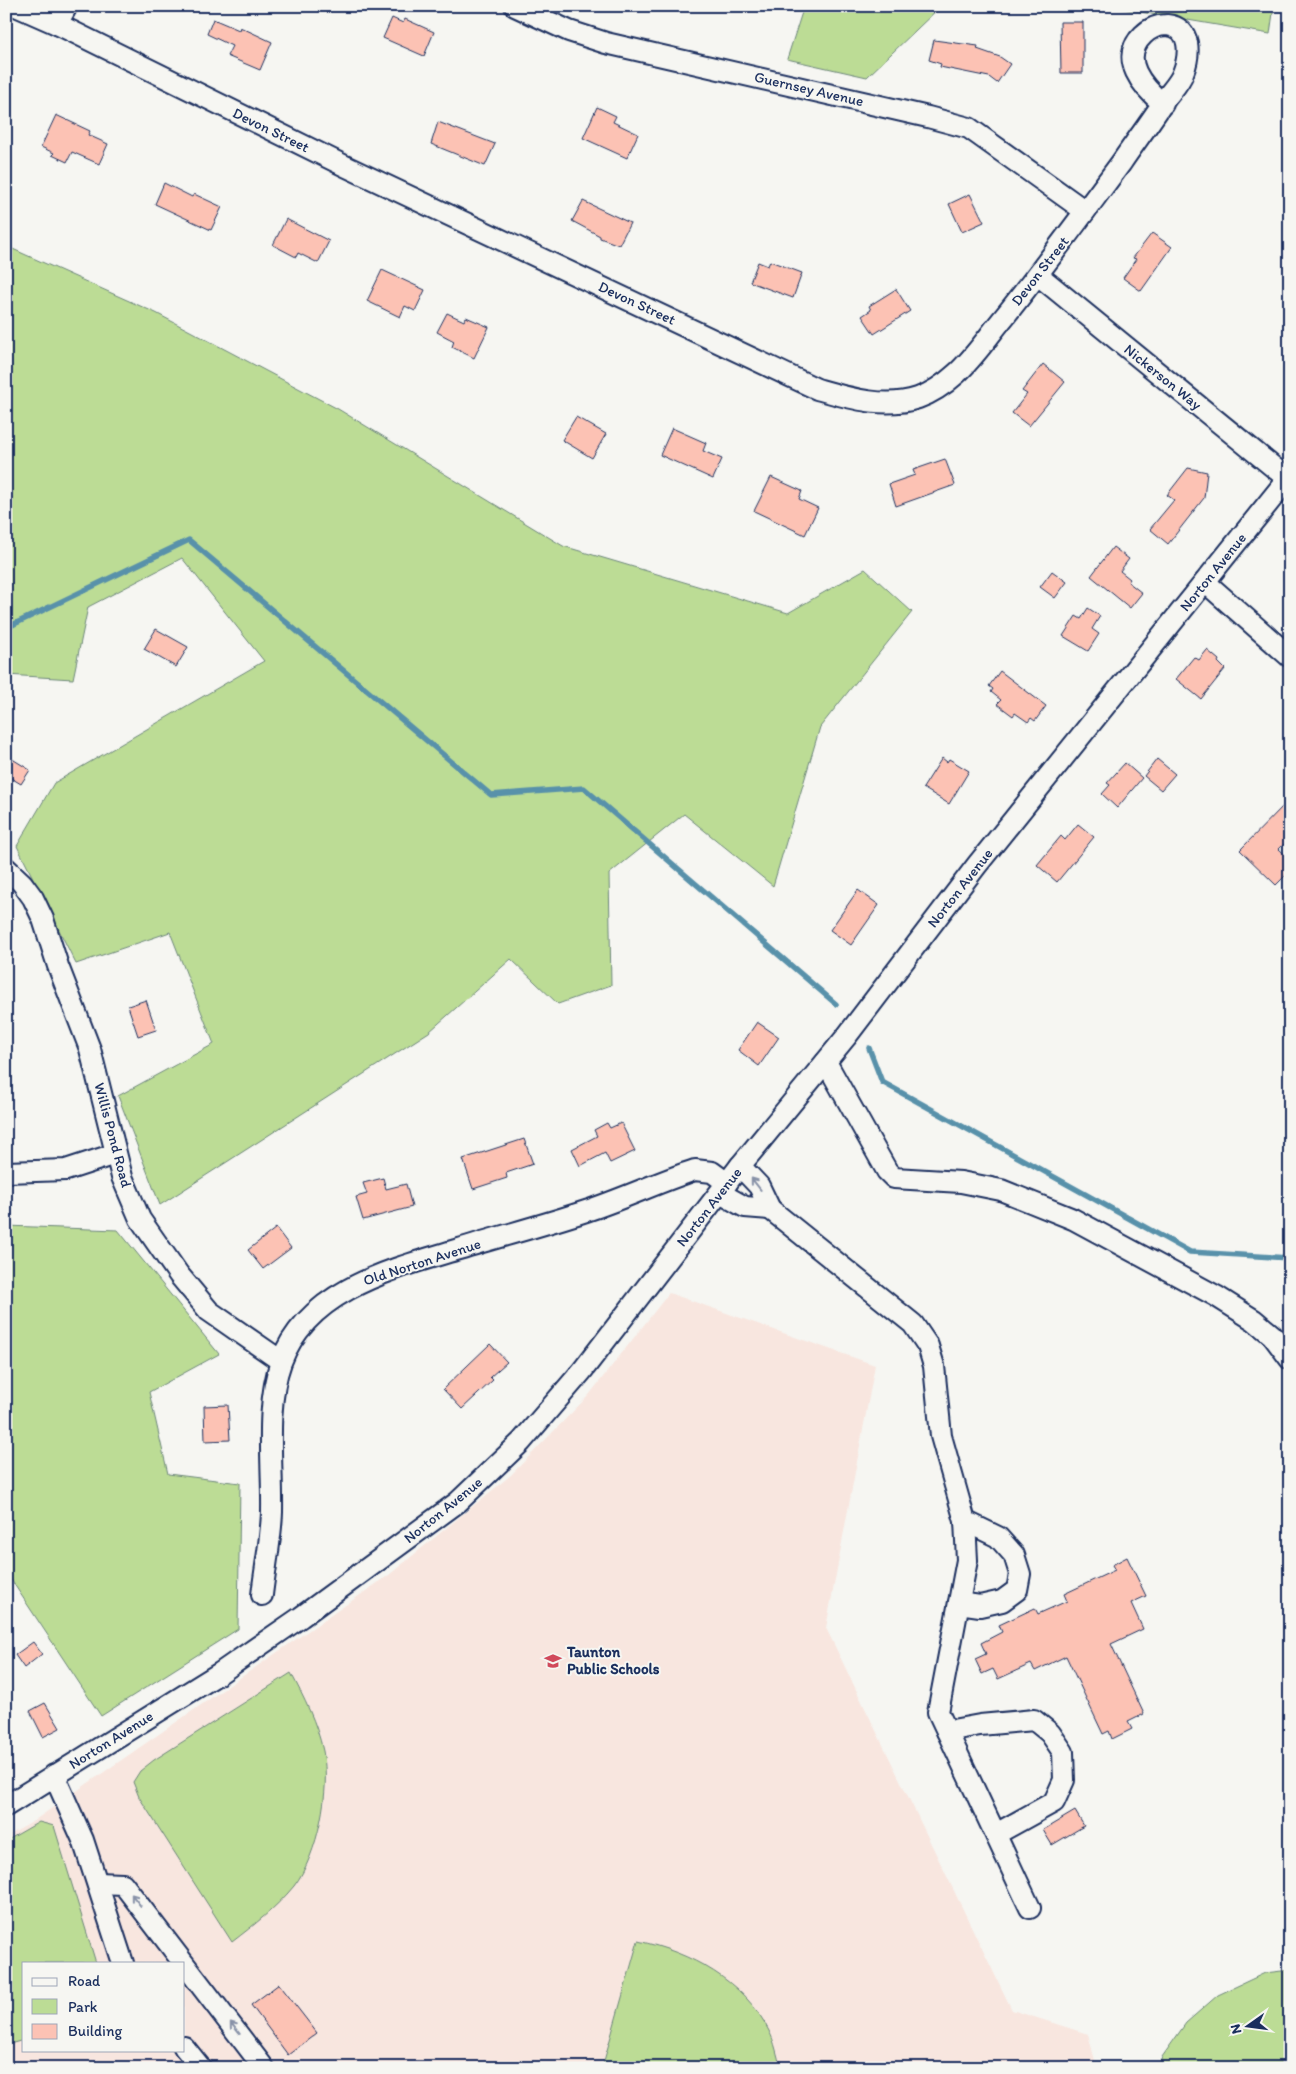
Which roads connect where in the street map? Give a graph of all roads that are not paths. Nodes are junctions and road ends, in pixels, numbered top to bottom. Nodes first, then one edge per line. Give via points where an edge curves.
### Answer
1 (16, 6) edge
2 (67, 6) edge
3 (515, 6) edge
4 (57, 24) junction
5 (1163, 104) dead end
6 (1085, 211) junction
7 (1038, 275) junction
8 (1289, 478) edge
9 (1205, 582) junction
10 (1290, 657) edge
11 (6, 868) edge
12 (826, 1062) junction
13 (115, 1154) junction
14 (740, 1166) junction
15 (6, 1172) edge
16 (724, 1188) junction
17 (770, 1209) junction
18 (1290, 1359) edge
19 (281, 1361) junction
20 (965, 1521) junction
21 (262, 1595) dead end
22 (959, 1603) junction
23 (947, 1731) junction
24 (54, 1775) junction
25 (6, 1806) edge
26 (996, 1834) junction
27 (98, 1883) junction
28 (1030, 1908) dead end
29 (123, 1962) edge
30 (183, 1962) edge
31 (185, 1965) edge
32 (185, 2048) edge
33 (201, 2068) edge
34 (264, 2068) edge

1 - 4 street, Devon Street
2 - 4 street
3 - 6 street, Guernsey Avenue via 569,31 606,43 969,128
4 - 7 street, Devon Street via 363,175 818,389 851,398 901,401 917,398 944,383 966,364
5 - 6 street, Devon Street
6 - 7 street, Devon Street
7 - 8 street, Nickerson Way
8 - 9 street, Norton Avenue
9 - 10 street
9 - 12 street, Norton Avenue via 977,865
11 - 13 street, Willis Pond Road via 33,898 43,919 90,1049
12 - 14 street, Norton Avenue
12 - 18 street via 886,1171 894,1178 962,1182 1001,1190 1074,1219 1254,1320 1272,1335
13 - 15 street via 66,1170
13 - 19 street, Willis Pond Road via 124,1185 140,1220 179,1275 209,1310
14 - 16 street, Norton Avenue
17 -> 14 street via 759,1186
16 - 17 street, Old Norton Avenue via 745,1207
16 - 19 street, Old Norton Avenue via 712,1172 695,1170 586,1211 373,1276 343,1292 316,1313 290,1344
16 - 24 street, Norton Avenue via 542,1419 458,1502 220,1673
17 - 20 street via 913,1324 928,1346 934,1366 940,1436
19 - 21 street, Old Norton Avenue via 273,1408 272,1514
20 - 22 street via 967,1560
20 - 22 street via 998,1537 1014,1555 1020,1574 1017,1590 1002,1602 980,1606
22 - 23 street via 938,1712
23 - 26 street
23 - 26 street via 1034,1720 1050,1733 1063,1752 1064,1780 1054,1802
24 - 25 street, Norton Avenue
24 - 27 street
26 - 28 street
27 - 29 street
30 -> 27 street via 123,1884
34 -> 31 street
32 - 33 street

